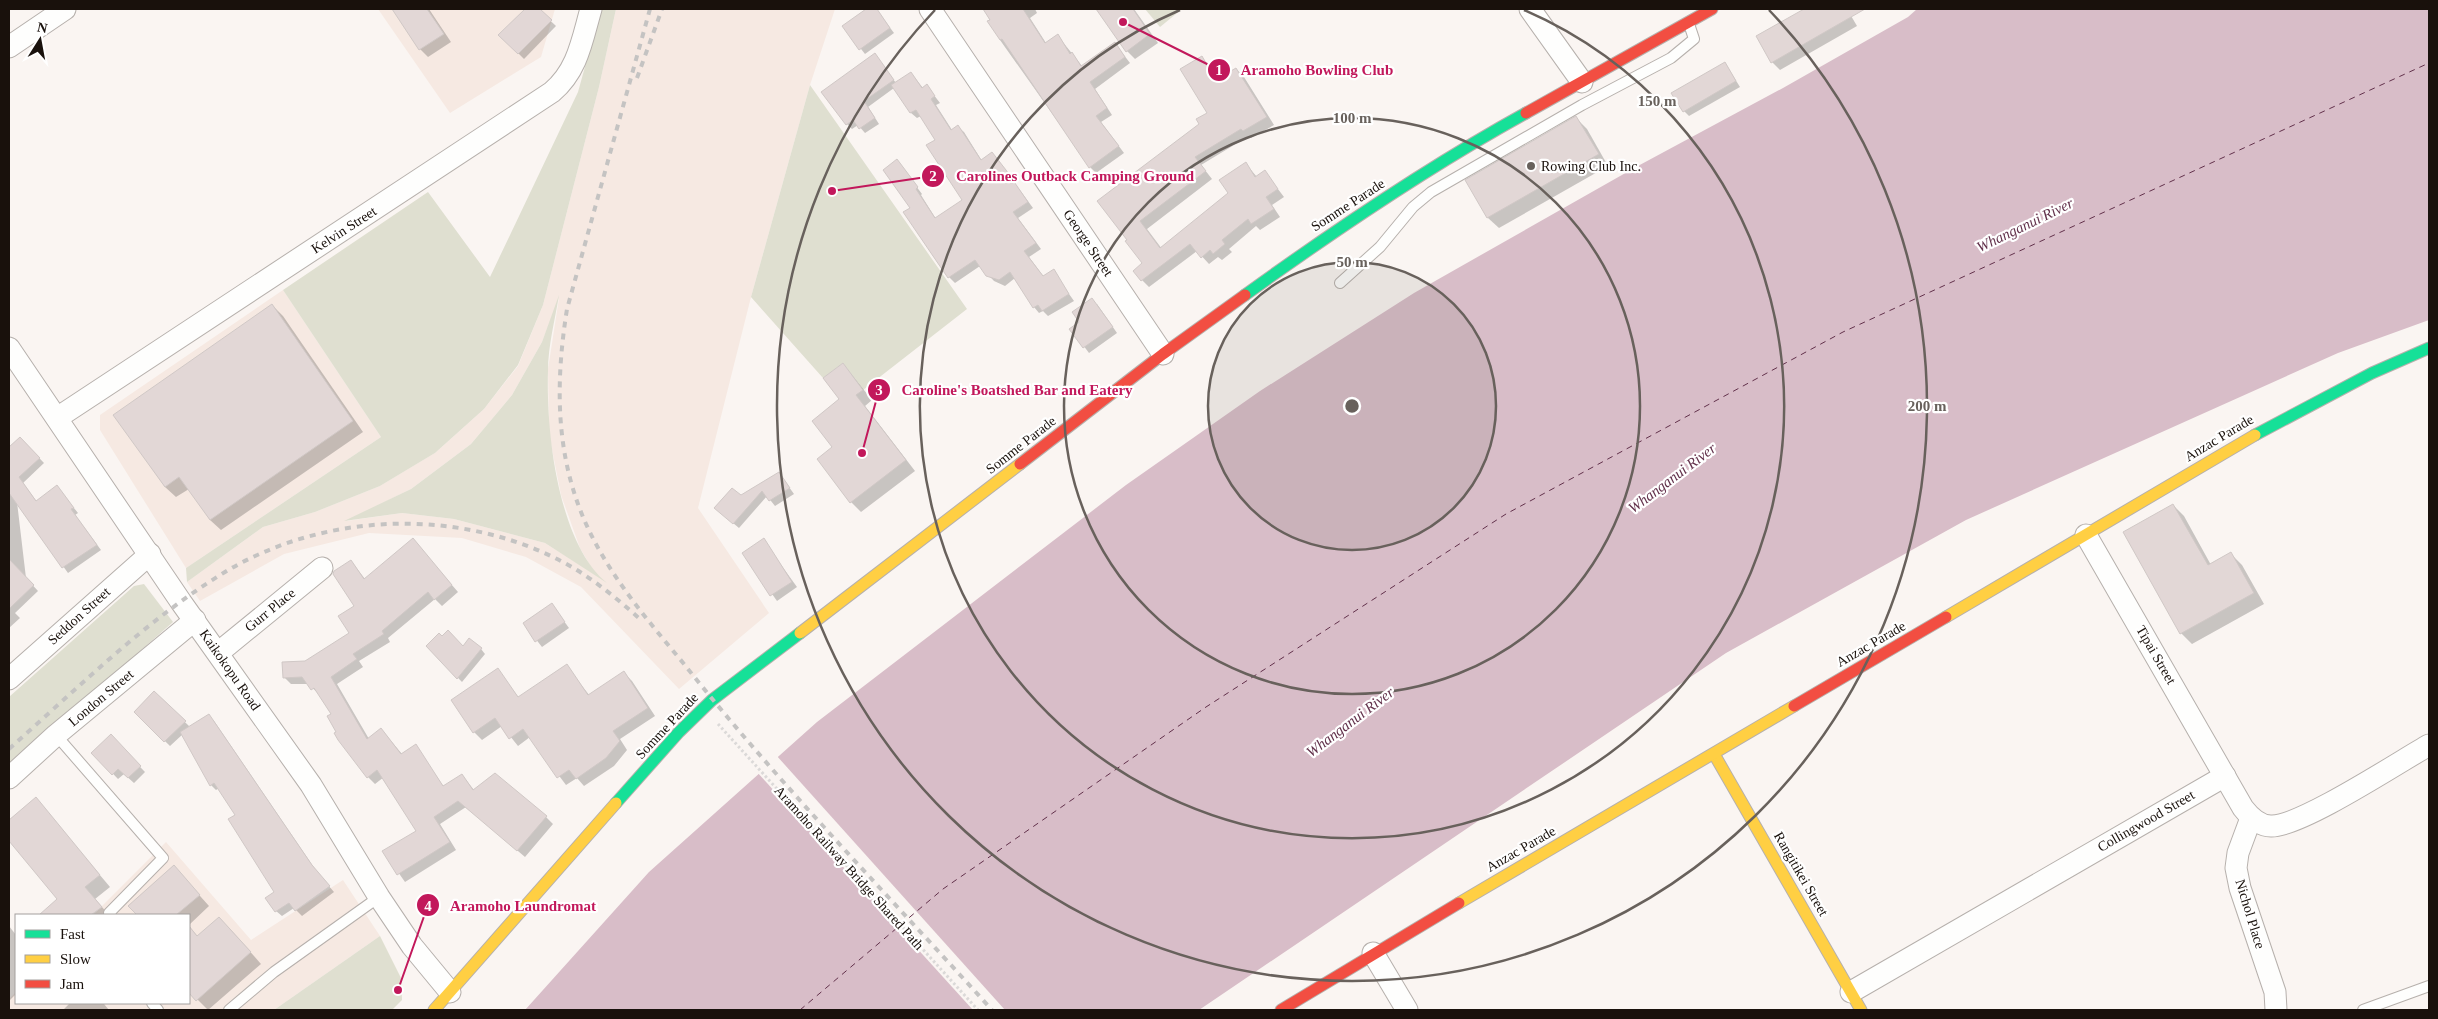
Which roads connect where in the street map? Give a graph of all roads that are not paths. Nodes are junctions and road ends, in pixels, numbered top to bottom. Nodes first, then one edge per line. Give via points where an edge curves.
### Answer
1 (65, 9) edge
2 (590, 9) edge
3 (930, 9) edge
4 (1530, 9) edge
5 (1712, 9) edge
6 (1688, 22) junction
7 (9, 47) edge
8 (1582, 82) junction
9 (1340, 283) dead end
10 (9, 348) edge
11 (2429, 348) edge
12 (1163, 354) junction
13 (57, 418) junction
14 (2086, 535) junction
15 (150, 554) junction
16 (322, 568) dead end
17 (195, 620) junction
18 (218, 653) junction
19 (9, 679) edge
20 (56, 735) junction
21 (2429, 745) edge
22 (1714, 754) junction
23 (2225, 776) junction
24 (9, 778) edge
25 (2251, 818) junction
26 (379, 897) junction
27 (110, 914) edge
28 (1373, 953) junction
29 (1334, 980) junction
30 (2429, 986) edge
31 (450, 992) junction
32 (1856, 1001) edge
33 (229, 1010) edge
34 (434, 1010) edge
35 (1281, 1010) edge
36 (1296, 1010) edge
37 (1407, 1010) edge
38 (2276, 1010) edge
39 (2364, 1010) edge

1 - 7 street
2 - 13 street, Kelvin Street via 574,67 552,92
3 - 12 street, George Street
4 - 8 street
5 - 6 main road, Somme Parade
6 - 8 main road, Somme Parade
6 - 9 lane via 1694,38 1671,58 1437,188 1413,208 1380,247
8 - 12 main road, Somme Parade via 1427,171 1332,232
10 - 13 street, Kaikokopu Road
11 - 14 main road, Anzac Parade via 2277,422
12 - 31 main road, Somme Parade via 696,714
13 - 15 street, Kaikokopu Road
14 - 22 main road, Anzac Parade
14 - 23 street, Tipai Street
15 - 17 street, Kaikokopu Road
15 - 19 street, Seddon Street
16 - 18 street, Gurr Place
17 - 18 street, Kaikokopu Road
17 - 20 street, London Street
18 - 26 street, Kaikokopu Road via 311,786
20 - 24 street, London Street
20 - 27 lane via 164,858
21 - 25 street via 2296,820 2272,826
22 - 28 main road, Anzac Parade
22 - 32 main road, Rangitikei Street
23 - 25 street
23 - 32 street, Collingwood Street
25 - 38 street, Nichol Place via 2236,868 2275,992
26 - 31 street, Kaikokopu Road via 424,963
26 - 33 lane via 274,972
28 - 29 main road, Anzac Parade
28 - 37 street
29 - 35 main road, Anzac Parade
29 - 36 main road, Anzac Parade
30 - 39 lane
31 - 34 main road, Somme Parade

